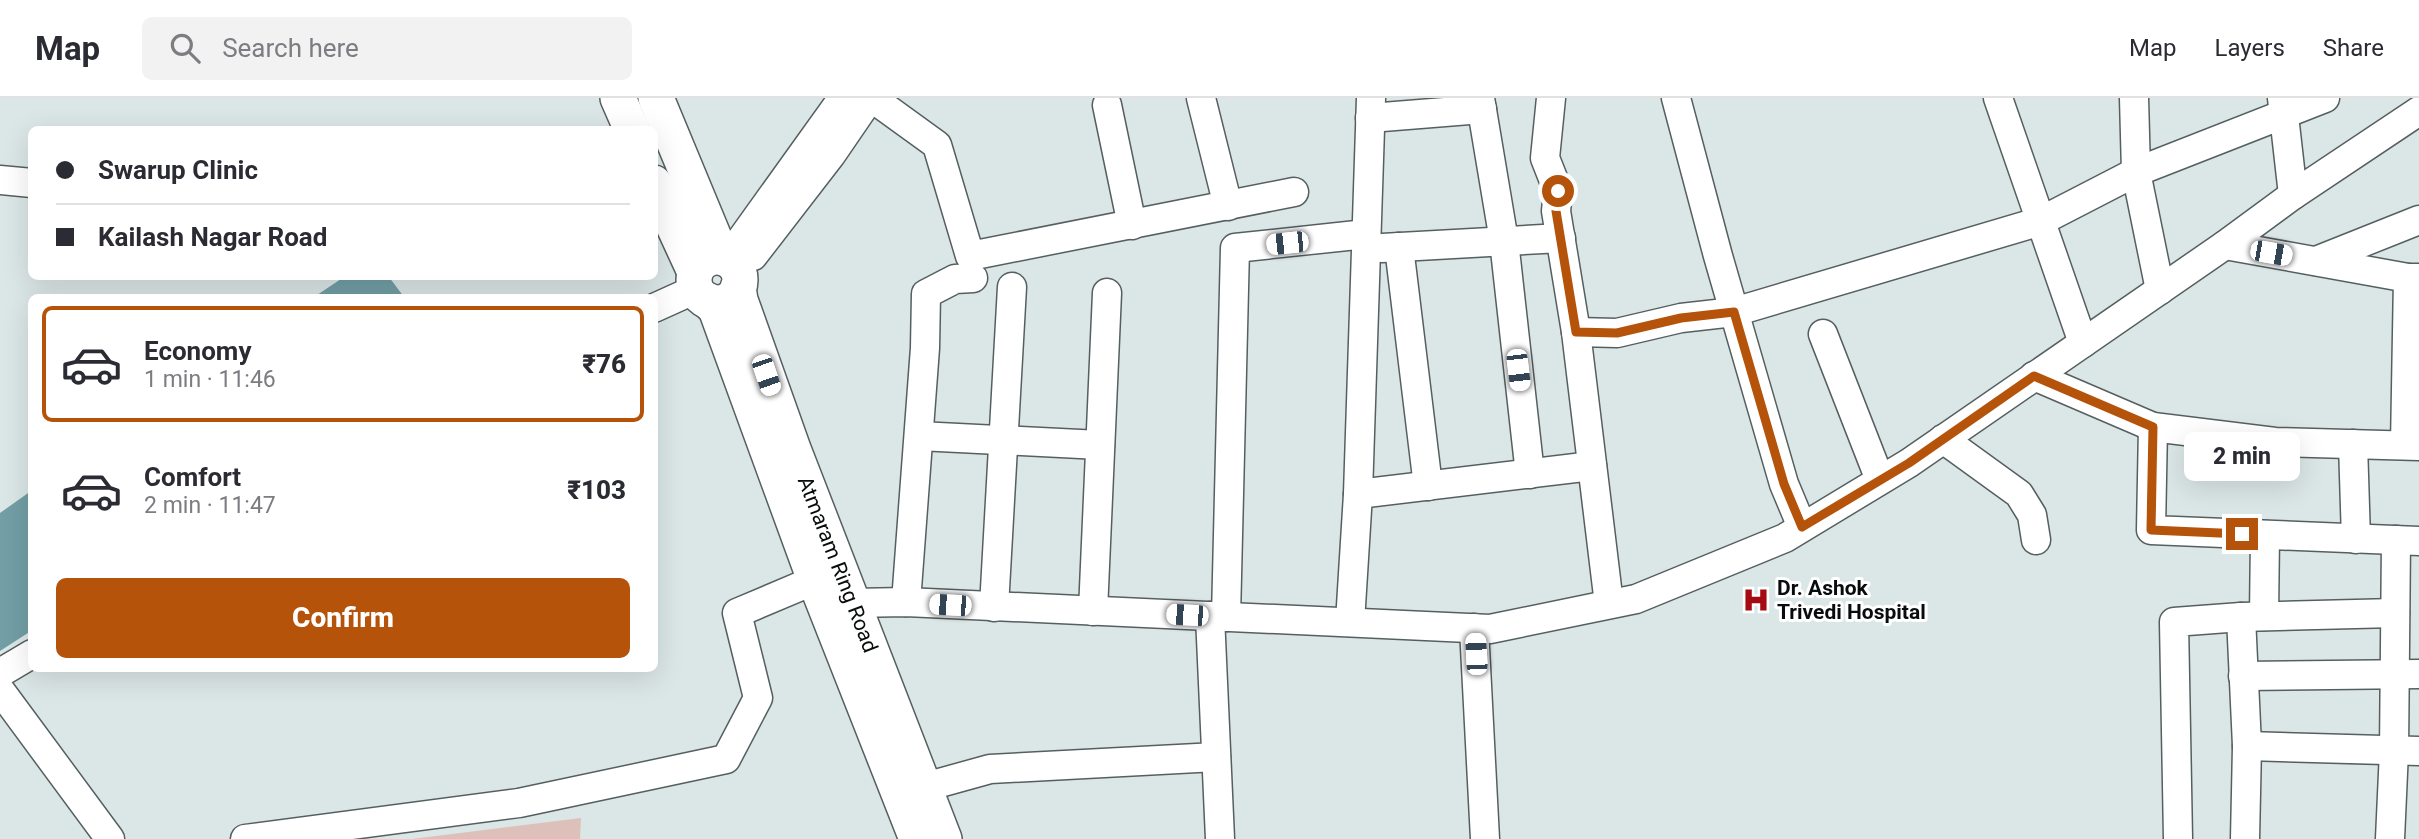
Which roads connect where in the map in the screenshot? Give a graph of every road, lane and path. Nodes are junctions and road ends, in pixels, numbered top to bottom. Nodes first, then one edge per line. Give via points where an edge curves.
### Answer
1 (618, 98) edge
2 (656, 98) edge
3 (847, 98) edge
4 (871, 98) edge
5 (1201, 98) edge
6 (1551, 98) edge
7 (1676, 98) edge
8 (1998, 98) edge
9 (2134, 98) edge
10 (2325, 98) edge
11 (1481, 104) edge
12 (1107, 105) dead end
13 (2283, 107) edge
14 (1370, 108) edge
15 (2419, 111) edge
16 (630, 126) edge
17 (2136, 172) junction
18 (0, 180) edge
19 (28, 183) edge
20 (658, 189) edge
21 (1294, 192) dead end
22 (2293, 195) junction
23 (1228, 206) junction
24 (2419, 220) edge
25 (2040, 221) junction
26 (1132, 225) junction
27 (1560, 238) junction
28 (1366, 242) junction
29 (1504, 242) junction
30 (2225, 245) junction
31 (1399, 247) junction
32 (2316, 261) junction
33 (719, 277) junction
34 (973, 278) dead end
35 (2413, 278) edge
36 (1013, 287) dead end
37 (2160, 290) junction
38 (1107, 293) dead end
39 (658, 305) edge
40 (1734, 312) junction
41 (1576, 332) junction
42 (1823, 334) dead end
43 (2082, 343) junction
44 (2034, 376) junction
45 (2153, 427) junction
46 (919, 436) junction
47 (1943, 439) junction
48 (1003, 440) junction
49 (2353, 444) junction
50 (1100, 445) junction
51 (2412, 445) edge
52 (1592, 466) junction
53 (1530, 474) junction
54 (1880, 480) junction
55 (1428, 486) junction
56 (1358, 494) junction
57 (1802, 527) junction
58 (2265, 535) junction
59 (2356, 539) junction
60 (2036, 540) dead end
61 (2407, 541) edge
62 (815, 580) junction
63 (906, 602) junction
64 (851, 603) junction
65 (1609, 604) junction
66 (995, 607) junction
67 (1093, 611) junction
68 (2395, 613) junction
69 (1218, 616) junction
70 (2252, 617) junction
71 (1350, 622) junction
72 (1474, 628) junction
73 (28, 656) edge
74 (0, 673) edge
75 (2406, 674) edge
76 (2243, 676) junction
77 (0, 690) edge
78 (2247, 746) junction
79 (2406, 751) edge
80 (1216, 757) junction
81 (925, 787) junction
82 (110, 839) edge
83 (245, 839) edge
84 (917, 839) edge
85 (944, 839) edge
86 (1220, 839) edge
87 (1485, 839) edge
88 (2178, 839) edge
89 (2245, 839) edge
90 (2390, 839) edge

1 - 16 main road
2 - 33 main road, Atmaram Ring Road
3 - 33 main road
4 - 26 street via 937,145 970,256
4 - 33 street via 831,155
5 - 23 street
6 - 27 street via 1545,158 1558,191
7 - 40 street
8 - 25 street
9 - 17 street
10 - 13 street
11 - 14 street
11 - 29 street
12 - 26 street
13 - 17 street
13 - 22 street
14 - 28 street
15 - 22 street
17 - 25 street
17 - 37 street
18 - 19 street
20 - 33 main road, Atmaram Ring Road
21 - 23 street
22 - 30 street
23 - 26 street
24 - 32 street
25 - 40 street
25 - 43 street
27 - 29 street
27 - 41 street
28 - 31 street
28 - 56 street
28 - 69 street via 1235,248
29 - 31 street
29 - 53 street
30 - 32 street
30 - 37 street
31 - 55 street
32 - 35 street
33 - 39 street
33 - 62 main road, Atmaram Ring Road via 716,309
33 - 64 main road, Atmaram Ring Road via 740,300
34 - 46 street via 955,279 926,295
35 - 51 street
36 - 48 street
37 - 43 street
38 - 50 street
40 - 41 street via 1617,333
40 - 57 street via 1784,484
41 - 52 street
42 - 54 street
43 - 44 street
44 - 45 street
44 - 47 street
45 - 49 street via 2275,442
45 - 58 street via 2151,530
46 - 48 street
46 - 63 street
47 - 54 street
47 - 60 street via 2019,494 2032,514
48 - 50 street
48 - 66 street
49 - 51 street
49 - 59 street
50 - 67 street
52 - 53 street
52 - 65 street
53 - 55 street
54 - 57 street
55 - 56 street
56 - 71 street
57 - 65 street via 1636,599
58 - 59 street
58 - 70 street
59 - 61 street
61 - 68 street
62 - 83 street via 737,613 758,698 726,759 519,803
62 - 84 main road, Atmaram Ring Road
63 - 64 street
63 - 66 street
64 - 81 main road, Atmaram Ring Road
65 - 72 street via 1490,629
66 - 67 street
67 - 69 street
68 - 70 street
68 - 75 street
69 - 71 street
69 - 80 street
70 - 76 street
70 - 88 street via 2174,622
71 - 72 street
72 - 87 street
73 - 74 street
75 - 76 street
75 - 79 street
76 - 78 street
77 - 82 street
78 - 79 street
78 - 89 street
79 - 90 street
80 - 81 street via 990,769
80 - 86 street
81 - 85 main road, Atmaram Ring Road

